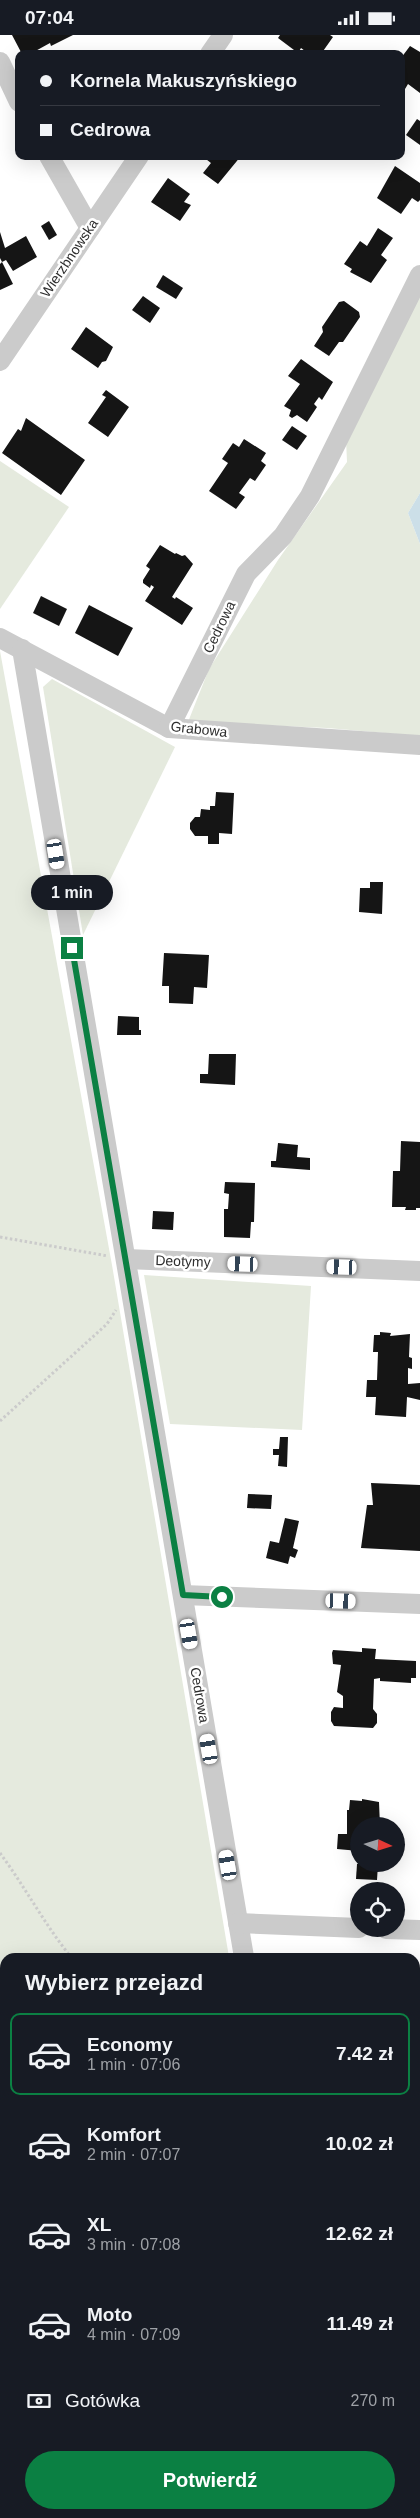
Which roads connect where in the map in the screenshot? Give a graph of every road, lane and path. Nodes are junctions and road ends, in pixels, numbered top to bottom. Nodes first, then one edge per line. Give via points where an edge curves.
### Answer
1 (223, 35) edge
2 (213, 50) edge
3 (0, 62) edge
4 (15, 94) edge
5 (51, 160) edge
6 (136, 160) edge
7 (90, 228) junction
8 (420, 275) edge
9 (0, 361) edge
10 (0, 638) edge
11 (22, 649) junction
12 (169, 728) junction
13 (420, 745) edge
14 (0, 1237) edge
15 (126, 1259) junction
16 (420, 1271) edge
17 (129, 1291) junction
18 (0, 1421) edge
19 (183, 1595) junction
20 (420, 1604) edge
21 (0, 1853) edge
22 (238, 1923) junction
23 (350, 1928) edge
24 (405, 1930) edge
25 (420, 1930) edge
26 (68, 1953) edge
27 (243, 1953) edge

1 - 2 street
3 - 4 street
5 - 7 street
6 - 7 street, Wierzbnowska
7 - 9 street, Wierzbnowska
8 - 12 street, Cedrowa via 310,496 283,536 246,574
10 - 11 street, Grabowa
11 - 12 street, Grabowa
11 - 15 street, Cedrowa
12 - 13 street, Grabowa
14 - 15 path
15 - 16 street, Deotymy
15 - 17 street, Cedrowa
17 - 18 path via 107,1323
17 - 19 street, Cedrowa
19 - 20 street
19 - 22 street, Cedrowa
21 - 26 path
22 - 23 street
22 - 27 street, Cedrowa
24 - 25 street

